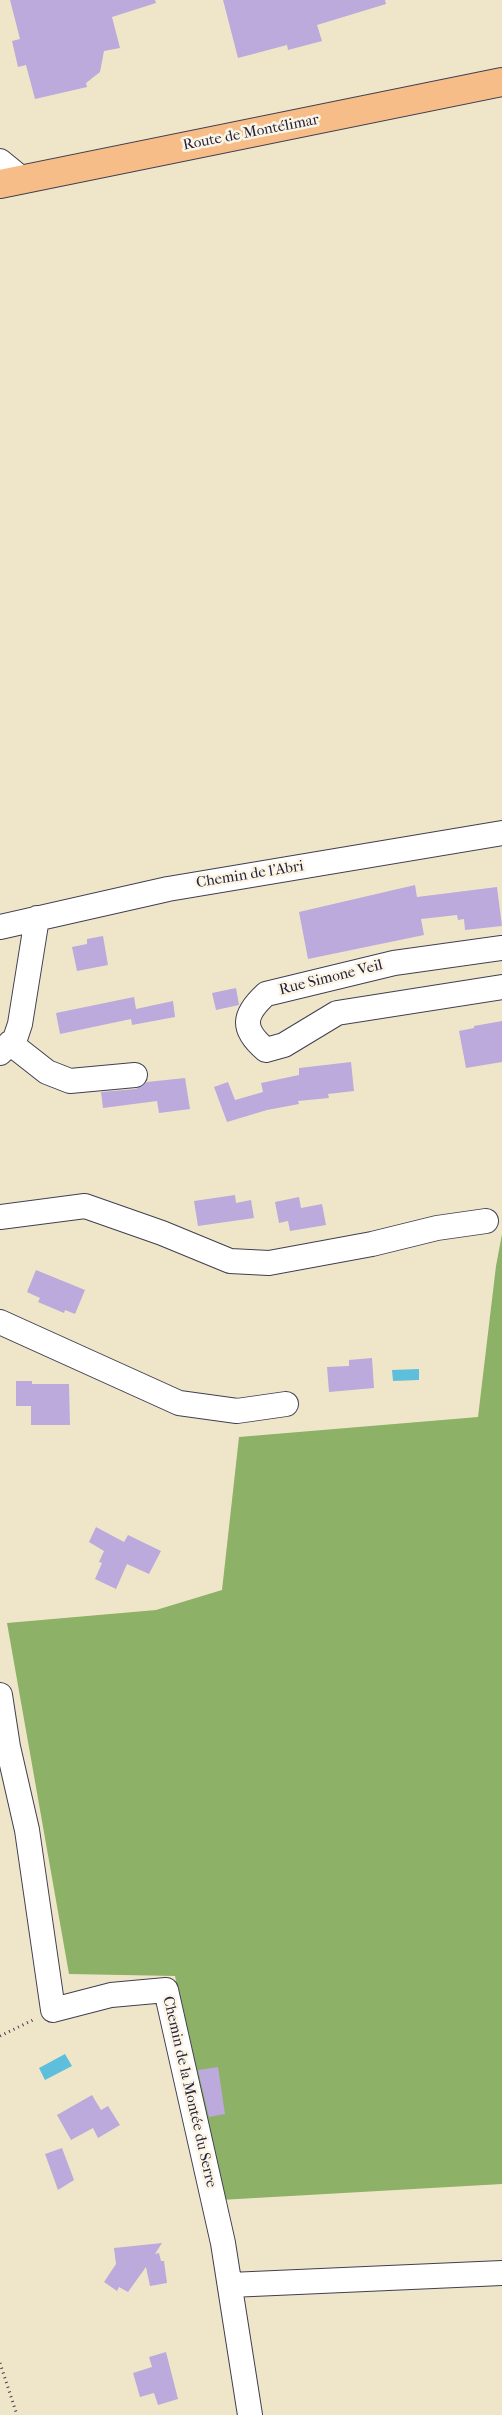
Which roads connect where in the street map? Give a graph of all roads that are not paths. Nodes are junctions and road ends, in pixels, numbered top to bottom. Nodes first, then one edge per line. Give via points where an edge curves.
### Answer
1 (502, 82) edge
2 (0, 161) edge
3 (11, 182) edge
4 (502, 833) edge
5 (37, 918) junction
6 (0, 927) edge
7 (502, 948) edge
8 (502, 987) edge
9 (5, 1048) edge
10 (135, 1075) dead end
11 (0, 1217) edge
12 (486, 1221) dead end
13 (0, 1322) edge
14 (286, 1404) dead end
15 (0, 1695) edge
16 (502, 2273) edge
17 (230, 2285) junction
18 (250, 2415) edge

1 - 3 main road, Route de Montélimar
2 - 3 street
4 - 5 street, Chemin de l'Abri via 168,888
5 - 6 street, Chemin de l'Abri
5 - 9 street via 20,1024 15,1039
7 - 8 street, Rue Simone Veil via 394,963 266,994 252,1007 248,1028 254,1040 266,1050 284,1045 337,1014
9 - 10 street via 70,1081
11 - 12 street via 86,1206 230,1261 269,1263
13 - 14 street via 179,1403 237,1411
15 - 17 street, Chemin de la Montée du Serre via 8,1747 28,1830 54,2010 111,1995 166,1990
16 - 17 street
17 - 18 street, Chemin de la Montée du Serre

